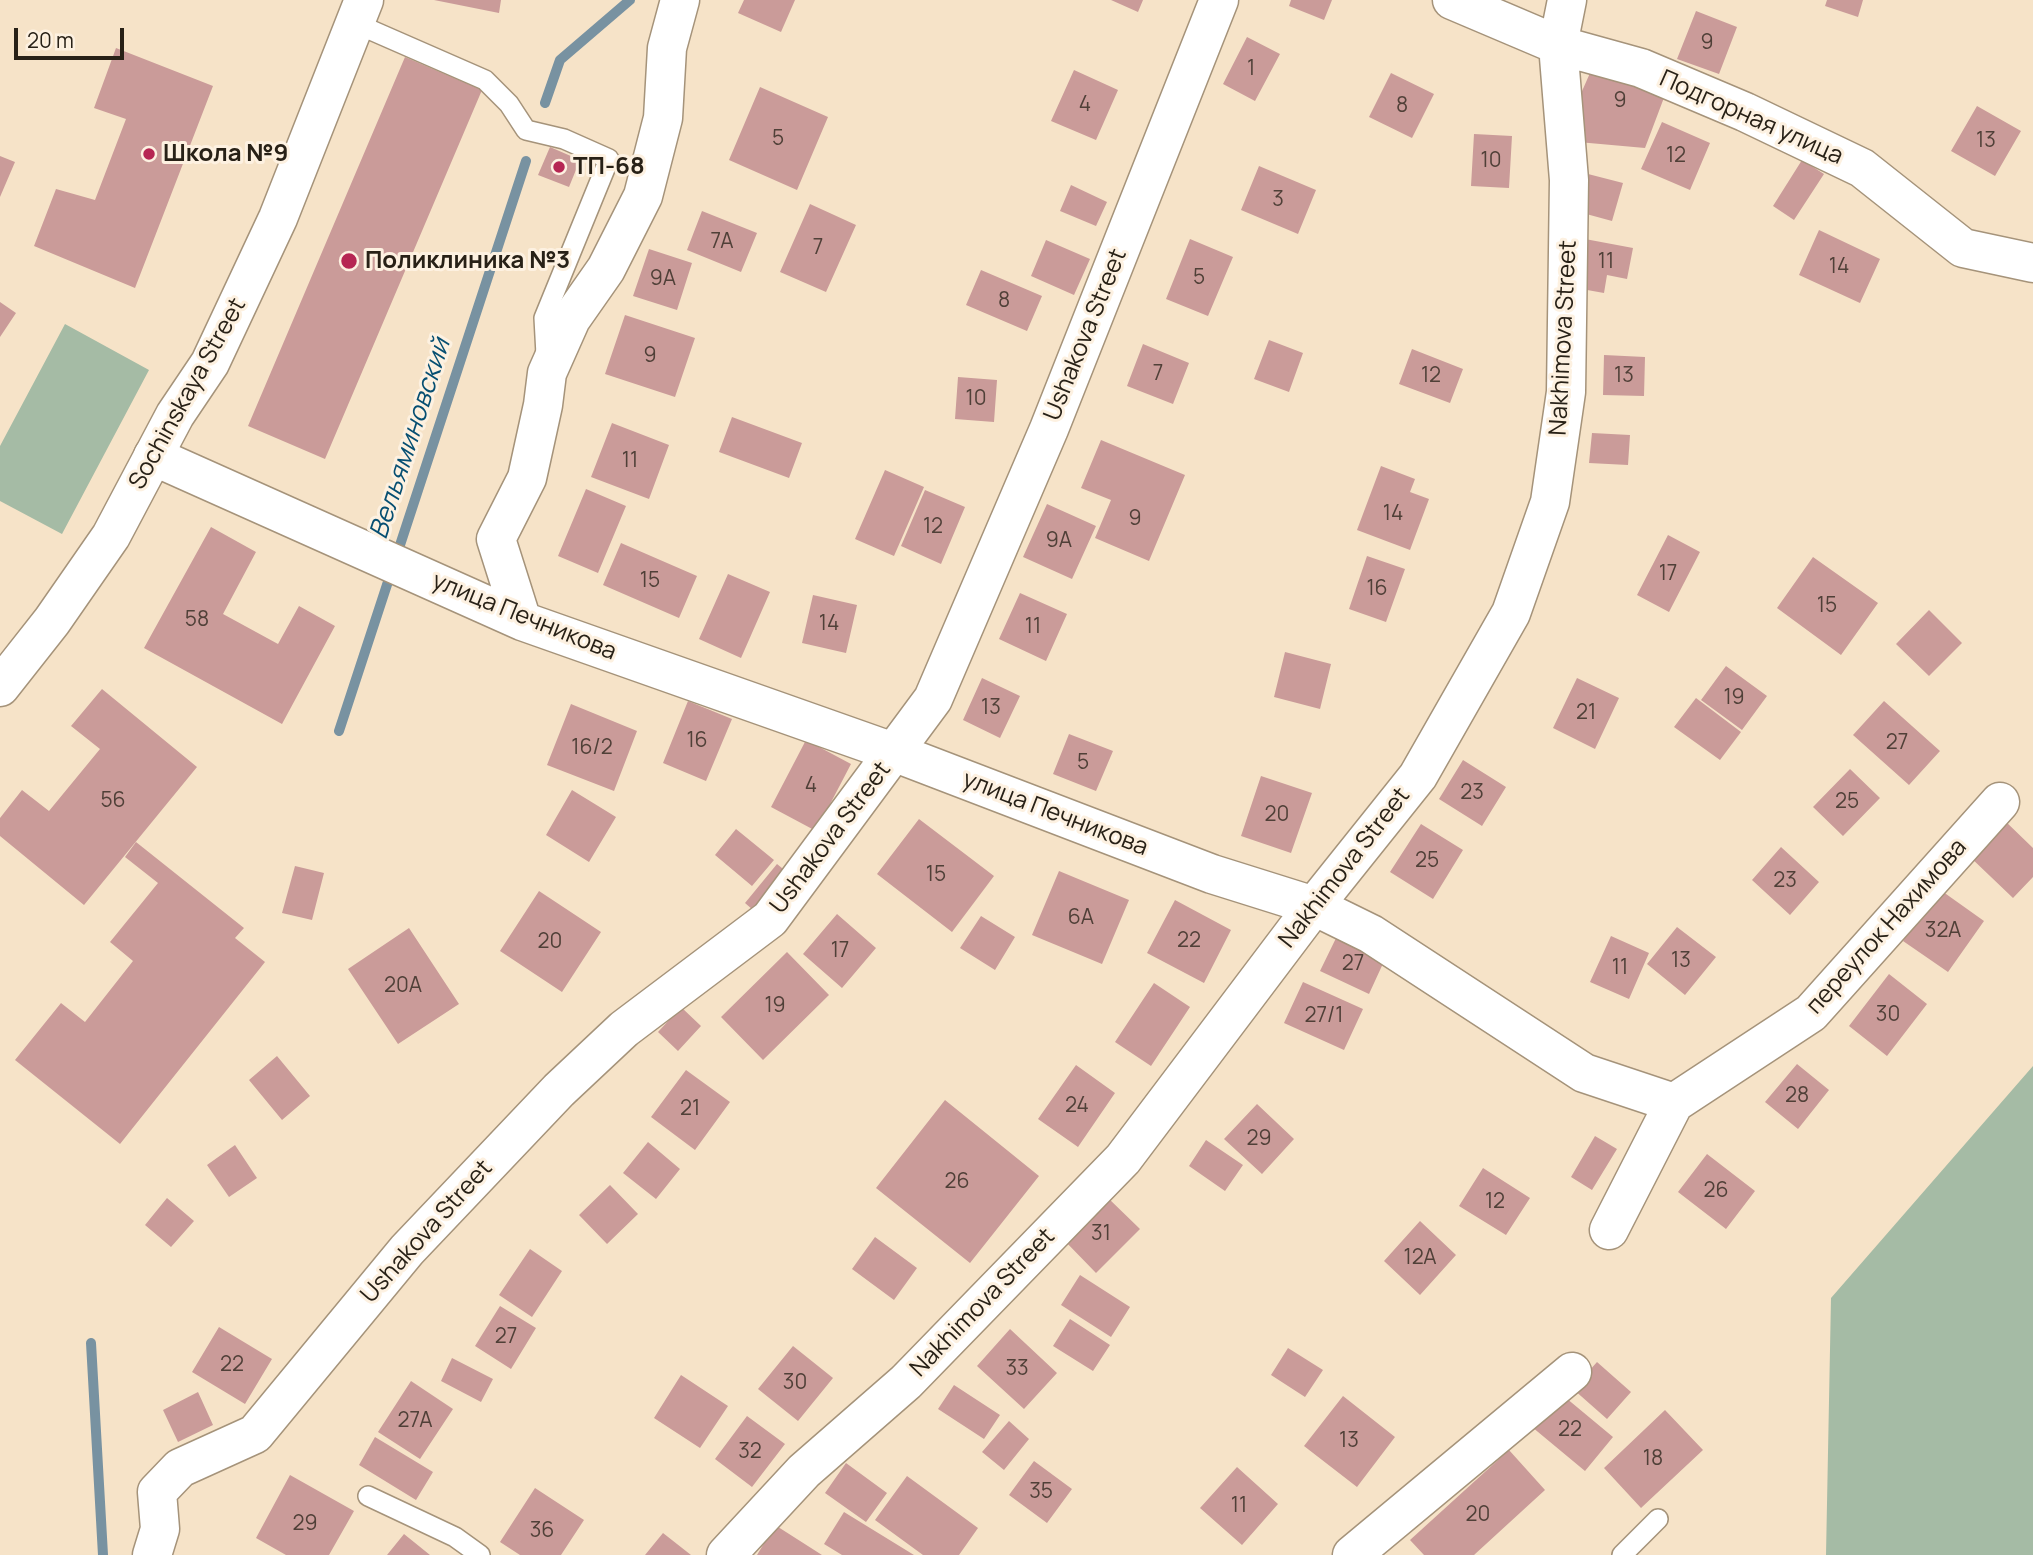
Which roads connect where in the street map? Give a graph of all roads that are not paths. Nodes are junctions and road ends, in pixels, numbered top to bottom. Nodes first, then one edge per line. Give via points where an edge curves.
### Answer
1 (680, 0) edge
2 (1219, 0) edge
3 (1452, 0) edge
4 (1567, 0) edge
5 (361, 12) edge
6 (1559, 45) junction
7 (2033, 263) edge
8 (547, 373) junction
9 (153, 456) junction
10 (522, 621) junction
11 (0, 687) edge
12 (896, 752) junction
13 (2000, 802) dead end
14 (1314, 906) junction
15 (1674, 1103) junction
16 (1609, 1230) dead end
17 (1572, 1372) dead end
18 (368, 1496) dead end
19 (1658, 1519) dead end
20 (152, 1555) edge
21 (480, 1555) edge
22 (726, 1555) edge
23 (1352, 1555) edge
24 (1622, 1555) edge

1 - 8 main road via 667,48 663,118 643,195 606,269 571,319
2 - 12 main road, Ushakova Street via 1049,429 938,686
3 - 6 main road, Подгорная улица
4 - 6 main road, Nakhimova Street
5 - 8 lane via 485,79 526,130 564,139 609,159 544,318
5 - 9 main road, Sochinskaya Street via 278,218 210,363
6 - 7 main road, Подгорная улица via 1642,68 1745,112 1862,168 1963,248
6 - 14 main road, Nakhimova Street via 1570,267 1566,393 1550,502 1511,613 1418,776
8 - 10 main road via 527,478 496,539
9 - 10 main road, улица Печникова
9 - 11 main road, Sochinskaya Street via 111,536
10 - 12 main road, улица Печникова
12 - 14 main road, улица Печникова via 1212,874
12 - 20 main road, Ushakova Street via 770,919 624,1029 559,1090 407,1250 255,1434 180,1468 157,1492 160,1529
13 - 15 main road, переулок Нахимова via 1811,1013
14 - 15 main road, улица Печникова via 1371,934 1584,1073
14 - 22 main road, Nakhimova Street via 1123,1159 906,1382 804,1471
15 - 16 main road, переулок Нахимова
17 - 23 main road
18 - 21 lane via 454,1537
19 - 24 lane

